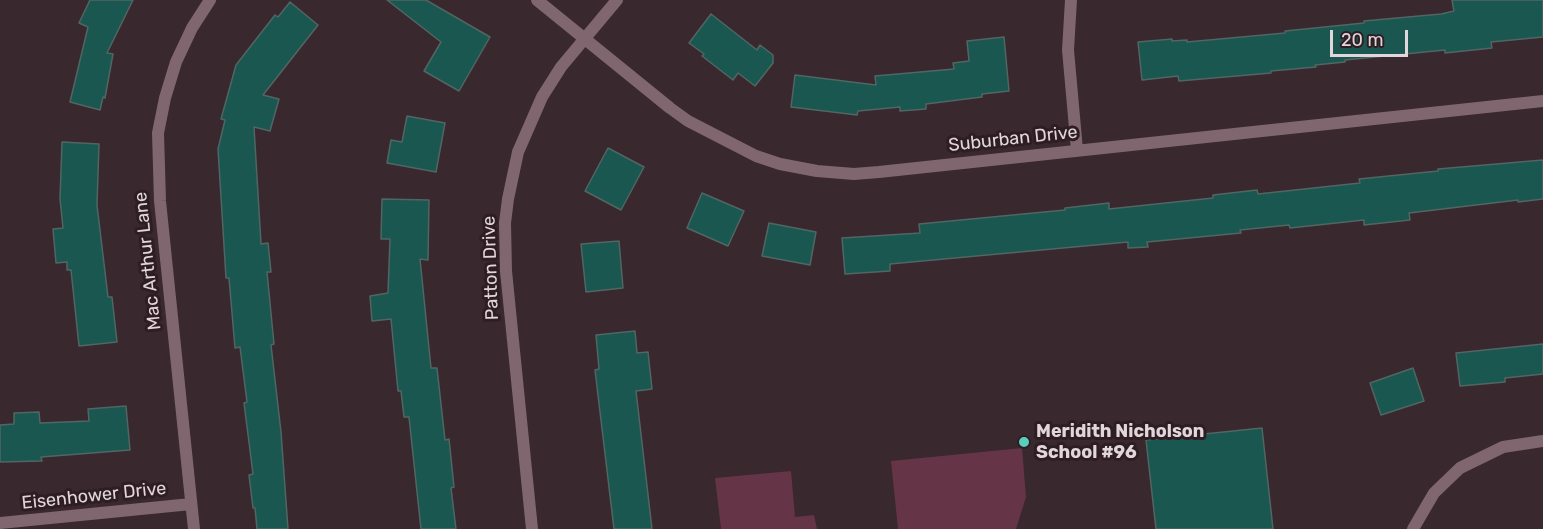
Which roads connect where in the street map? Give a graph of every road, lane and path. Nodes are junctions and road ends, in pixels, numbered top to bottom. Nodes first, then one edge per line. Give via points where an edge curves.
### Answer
1 (210, 0) edge
2 (537, 0) edge
3 (617, 0) edge
4 (1071, 0) edge
5 (585, 39) junction
6 (1543, 101) edge
7 (1077, 150) junction
8 (1543, 441) edge
9 (191, 504) junction
10 (0, 523) edge
11 (194, 529) edge
12 (532, 529) edge
13 (1413, 529) edge

1 - 9 street, Mac Arthur Lane via 176,62 158,134 160,201
2 - 5 street, Suburban Drive
3 - 5 street, Patton Drive
4 - 7 street via 1068,63
5 - 7 street, Suburban Drive via 688,121 745,151 780,164 854,174
5 - 12 street, Patton Drive via 561,67 526,130 515,164 505,223 506,271
6 - 7 street, Suburban Drive
8 - 13 street via 1503,447 1470,461 1434,493
9 - 10 street, Eisenhower Drive
9 - 11 street, Mac Arthur Lane

